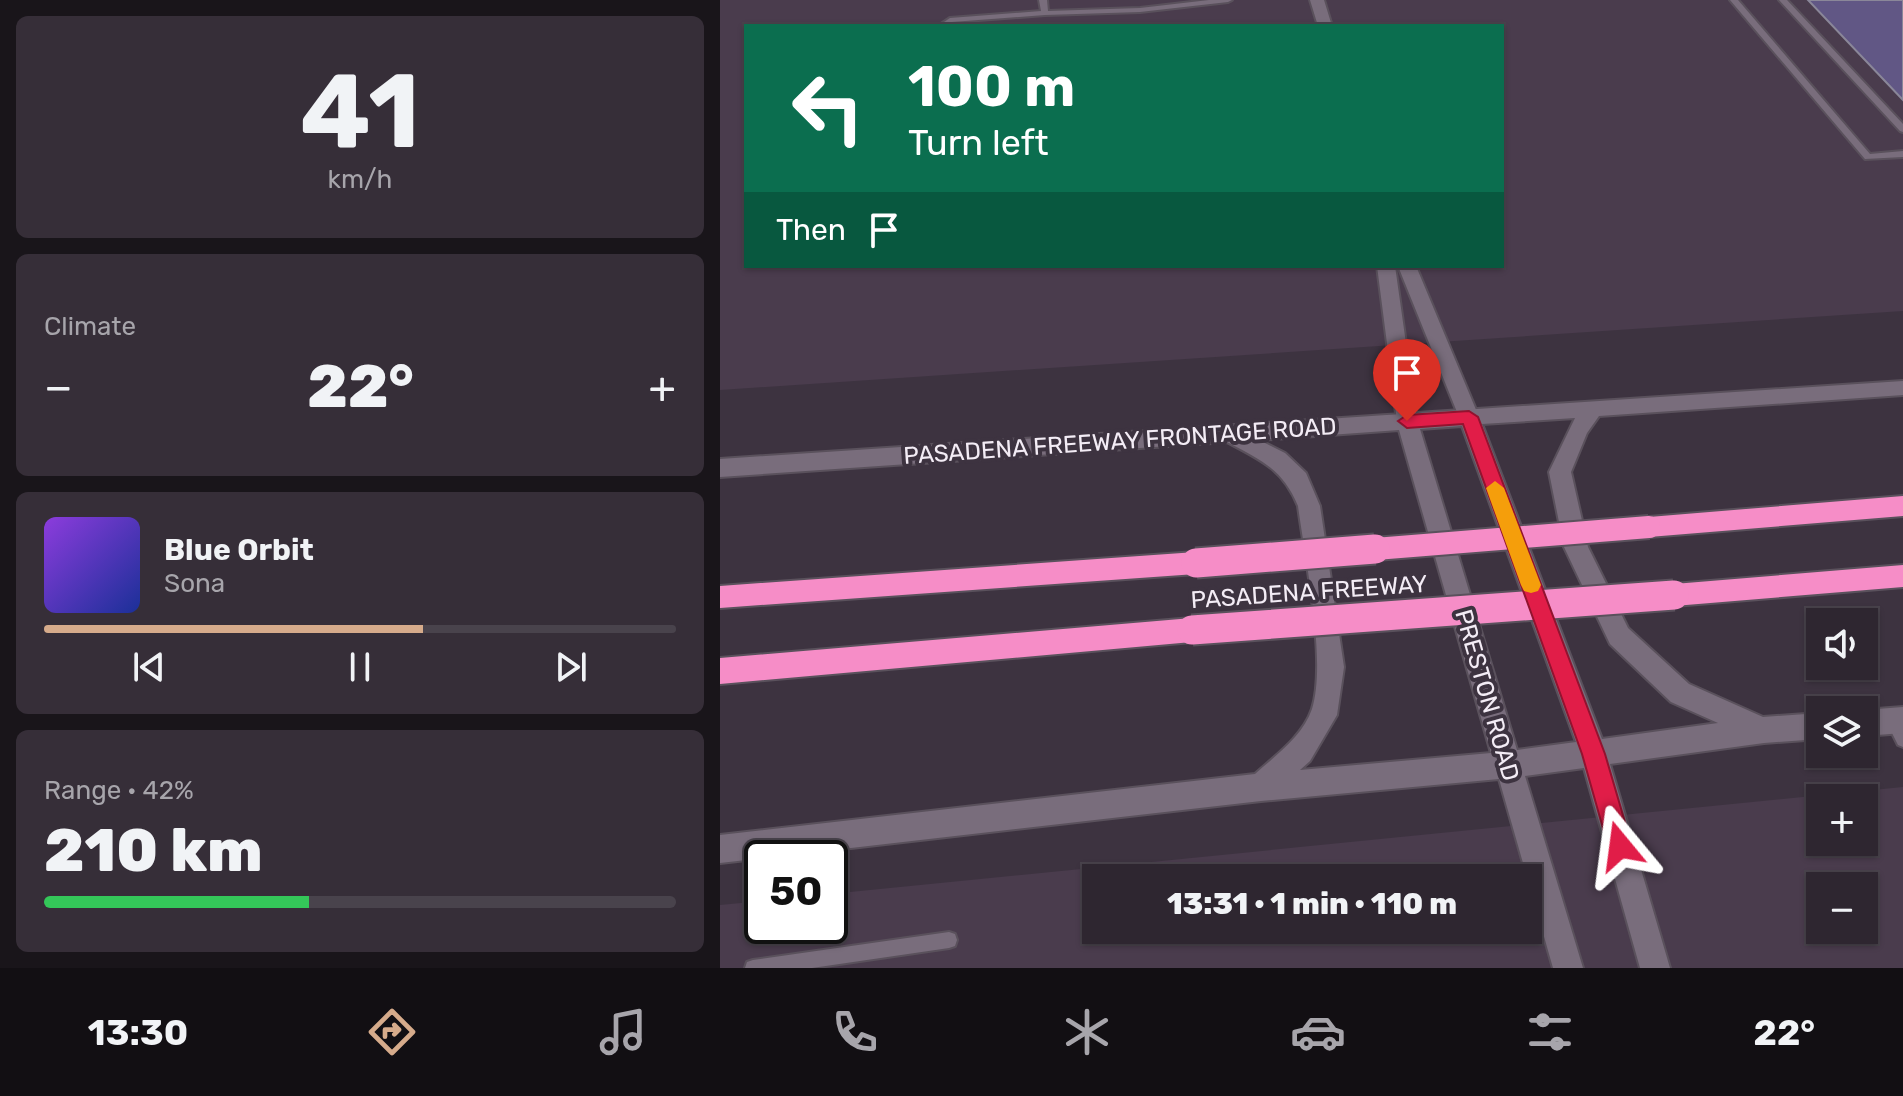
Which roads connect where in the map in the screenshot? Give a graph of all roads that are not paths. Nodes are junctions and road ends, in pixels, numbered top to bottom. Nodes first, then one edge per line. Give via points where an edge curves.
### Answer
1 (1043, 0) edge
2 (1228, 0) edge
3 (1317, 0) edge
4 (1734, 0) edge
5 (1783, 0) edge
6 (1045, 13) junction
7 (945, 24) edge
8 (1324, 24) edge
9 (1903, 129) edge
10 (1903, 154) edge
11 (1386, 268) edge
12 (1408, 268) edge
13 (1903, 388) edge
14 (1592, 410) junction
15 (1469, 417) junction
16 (1407, 421) junction
17 (1231, 434) junction
18 (720, 468) edge
19 (1903, 506) edge
20 (1903, 576) edge
21 (720, 597) edge
22 (720, 671) edge
23 (1878, 725) edge
24 (1806, 727) edge
25 (1900, 727) edge
26 (1764, 730) junction
27 (1594, 754) junction
28 (1507, 765) junction
29 (1261, 787) junction
30 (722, 856) edge
31 (949, 940) dead end
32 (753, 968) edge
33 (1568, 968) edge
34 (1655, 968) edge

1 - 6 lane
2 - 6 lane
3 - 8 main road
4 - 10 lane via 1868,157
5 - 9 lane
6 - 7 lane
11 - 16 main road, PRESTON ROAD
12 - 15 main road
13 - 14 main road, PASADENA FREEWAY FRONTAGE ROAD
14 - 15 main road, PASADENA FREEWAY FRONTAGE ROAD
14 - 26 main road via 1560,472 1576,547 1619,636 1680,693
15 - 16 main road, PASADENA FREEWAY FRONTAGE ROAD
15 - 27 main road
16 - 17 main road, PASADENA FREEWAY FRONTAGE ROAD
16 - 28 main road, PRESTON ROAD
17 - 18 main road, PASADENA FREEWAY FRONTAGE ROAD
17 - 29 main road via 1277,459 1298,479 1309,506 1331,667 1324,715 1300,752
19 - 21 highway, PASADENA FREEWAY, bridge
20 - 22 highway, PASADENA FREEWAY, bridge
23 - 25 main road
24 - 26 main road
26 - 27 main road
27 - 28 main road
27 - 34 main road
28 - 29 main road
28 - 33 main road, PRESTON ROAD
29 - 30 main road
31 - 32 lane

